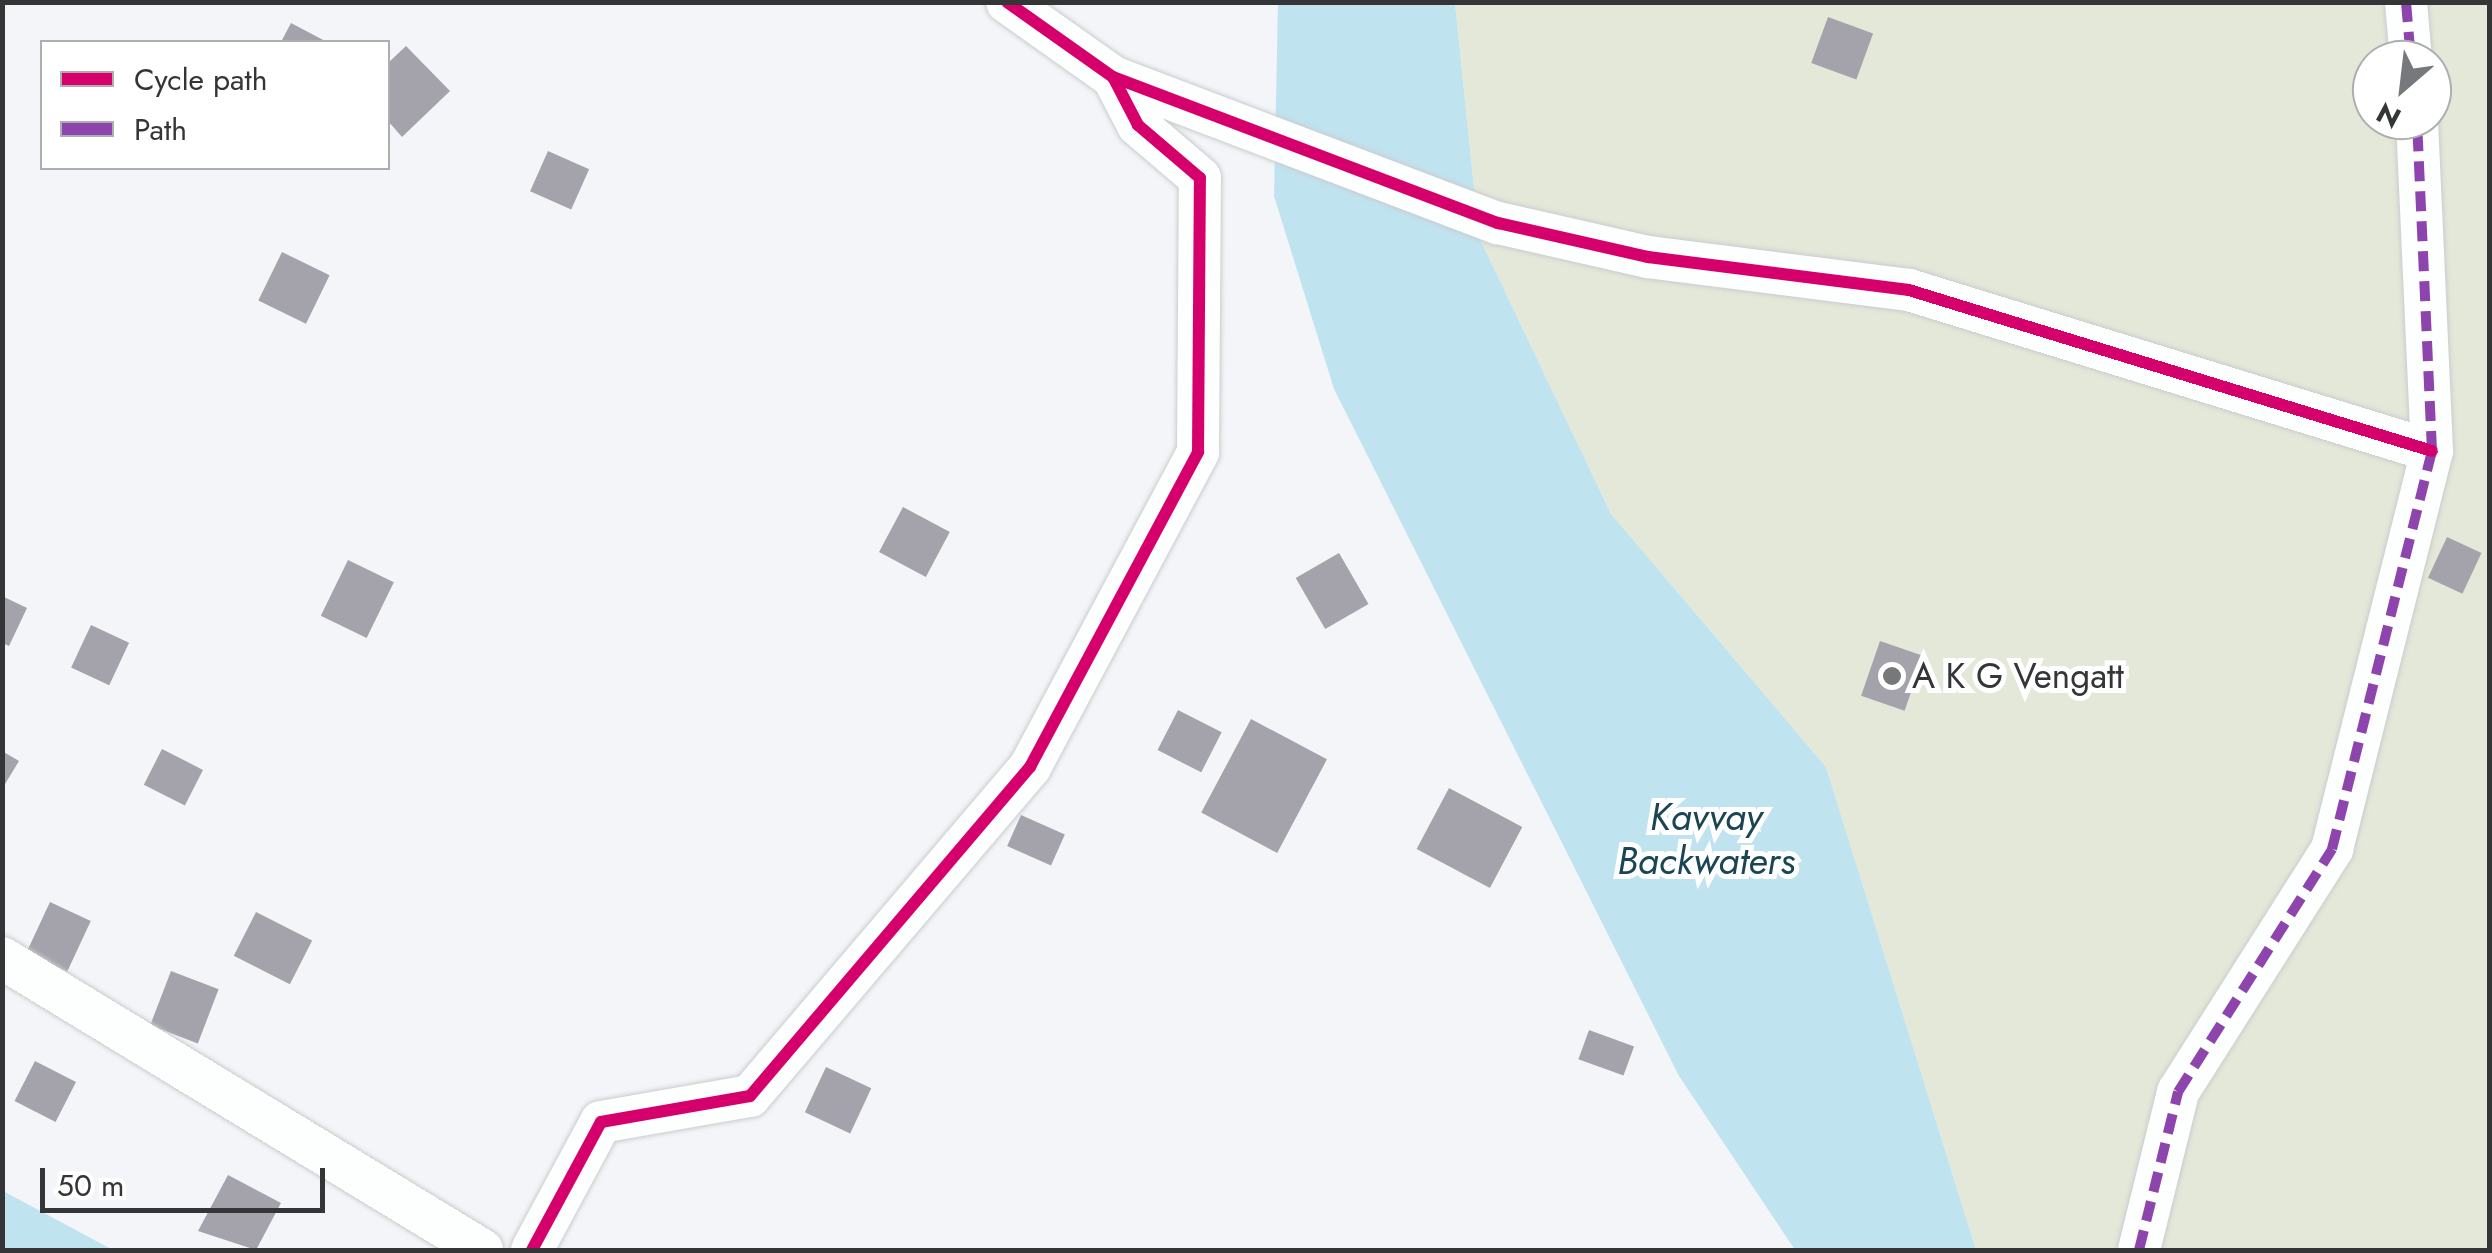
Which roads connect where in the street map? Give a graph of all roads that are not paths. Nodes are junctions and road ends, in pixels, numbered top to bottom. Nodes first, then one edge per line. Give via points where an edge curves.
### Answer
1 (1008, 2) edge
2 (2406, 2) edge
3 (2409, 40) edge
4 (1113, 77) junction
5 (2418, 140) edge
6 (2432, 451) junction
7 (2, 958) edge
8 (482, 1250) edge
9 (532, 1250) edge
10 (2139, 1250) edge

1 - 4 street
2 - 3 street
4 - 6 street via 1498,223 1648,257 1909,290 2077,334
4 - 9 street via 1138,125 1200,178 1198,452 1030,766 750,1096 601,1122
5 - 6 street
6 - 10 street via 2332,849 2178,1092
7 - 8 street

